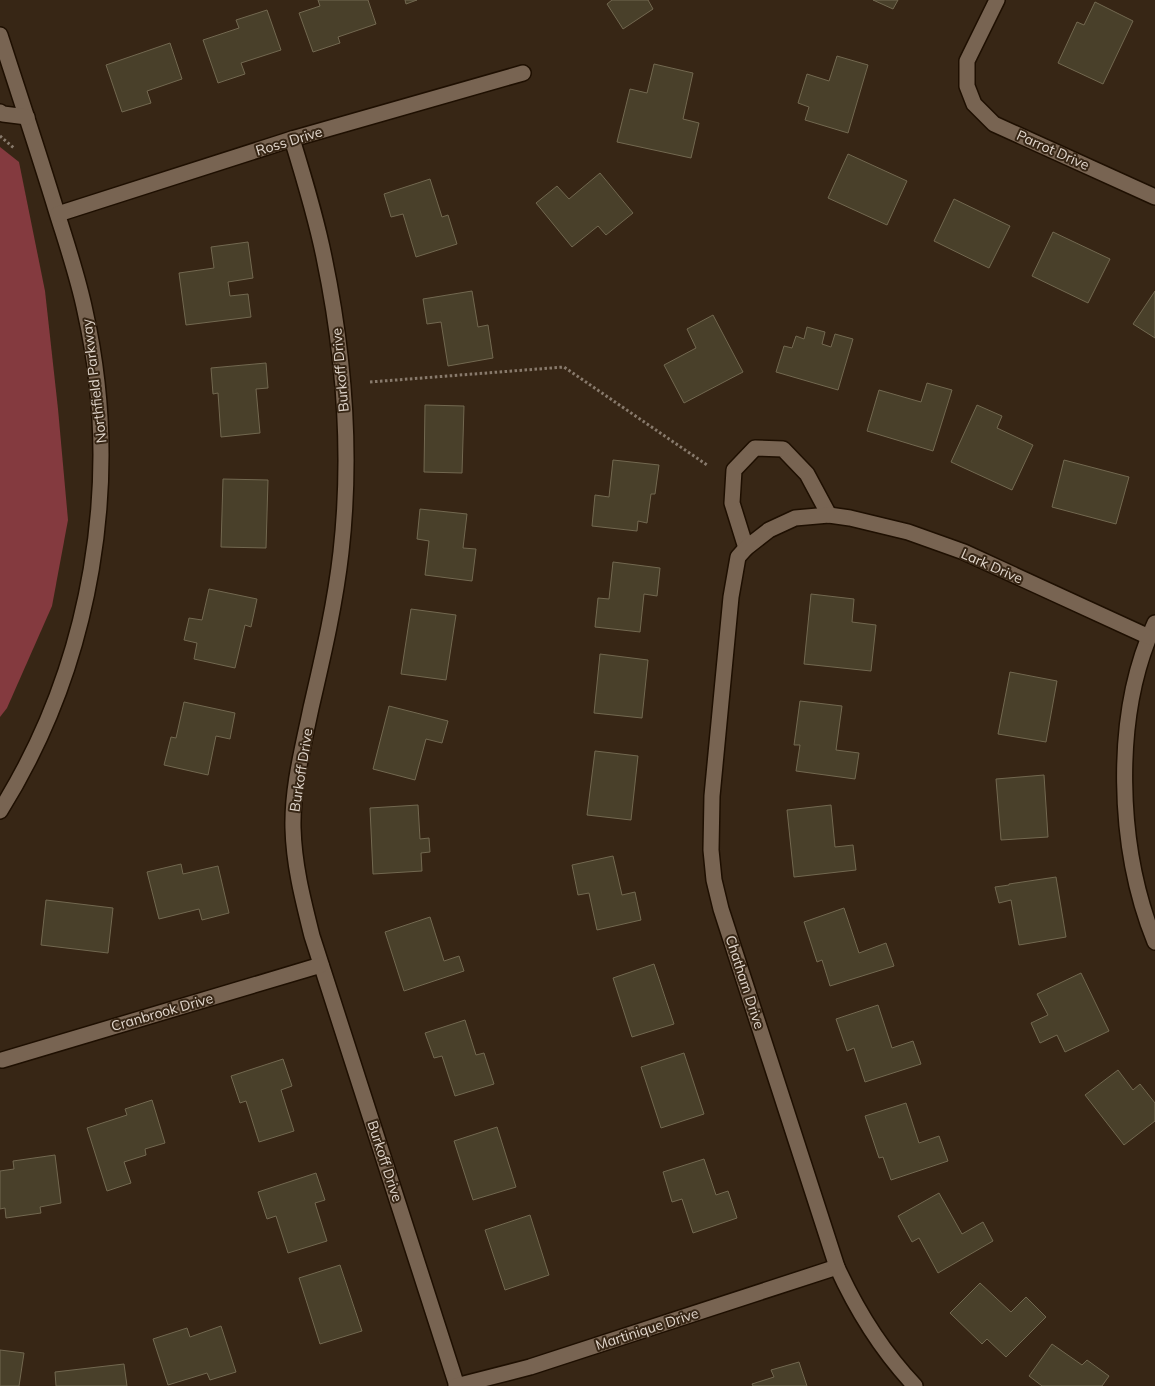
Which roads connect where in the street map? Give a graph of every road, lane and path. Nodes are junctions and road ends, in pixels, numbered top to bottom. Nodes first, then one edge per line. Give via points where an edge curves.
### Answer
1 (997, 0) edge
2 (0, 35) edge
3 (523, 73) dead end
4 (0, 112) edge
5 (27, 117) junction
6 (0, 136) edge
7 (292, 139) junction
8 (21, 154) dead end
9 (1155, 196) edge
10 (58, 214) junction
11 (370, 382) dead end
12 (707, 465) dead end
13 (829, 515) junction
14 (795, 518) joint
15 (746, 548) junction
16 (1152, 630) edge
17 (0, 811) edge
18 (1155, 942) edge
19 (321, 965) junction
20 (2, 1060) dead end
21 (837, 1267) junction
22 (456, 1386) edge
23 (915, 1386) edge

1 - 9 street, Parrot Drive via 967,61 967,86 974,104 994,124
2 - 5 street, Northfield Parkway
3 - 7 street, Ross Drive
4 - 5 street
5 - 10 street, Northfield Parkway
6 - 8 path
7 - 10 street, Ross Drive
7 - 19 street, Burkoff Drive via 320,239 332,298 342,373 345,441 341,551 326,643 304,741 293,826 300,887
10 - 17 street, Northfield Parkway via 86,311 100,412 102,458 95,552 85,602 58,694 25,769
11 - 12 path via 564,367
13 - 14 street, Lark Drive
13 - 15 street via 807,474 783,449 755,448 734,470 732,502
13 - 16 street, Lark Drive via 908,532
14 - 15 street, Chatham Drive via 769,530
15 - 21 street, Chatham Drive via 738,557 730,598 712,796 714,880
16 - 18 street via 1138,671 1125,753 1126,814 1135,876
19 - 20 street, Cranbrook Drive
19 - 22 street, Burkoff Drive
21 - 22 street, Martinique Drive via 530,1367
21 - 23 street, Chatham Drive via 869,1327

